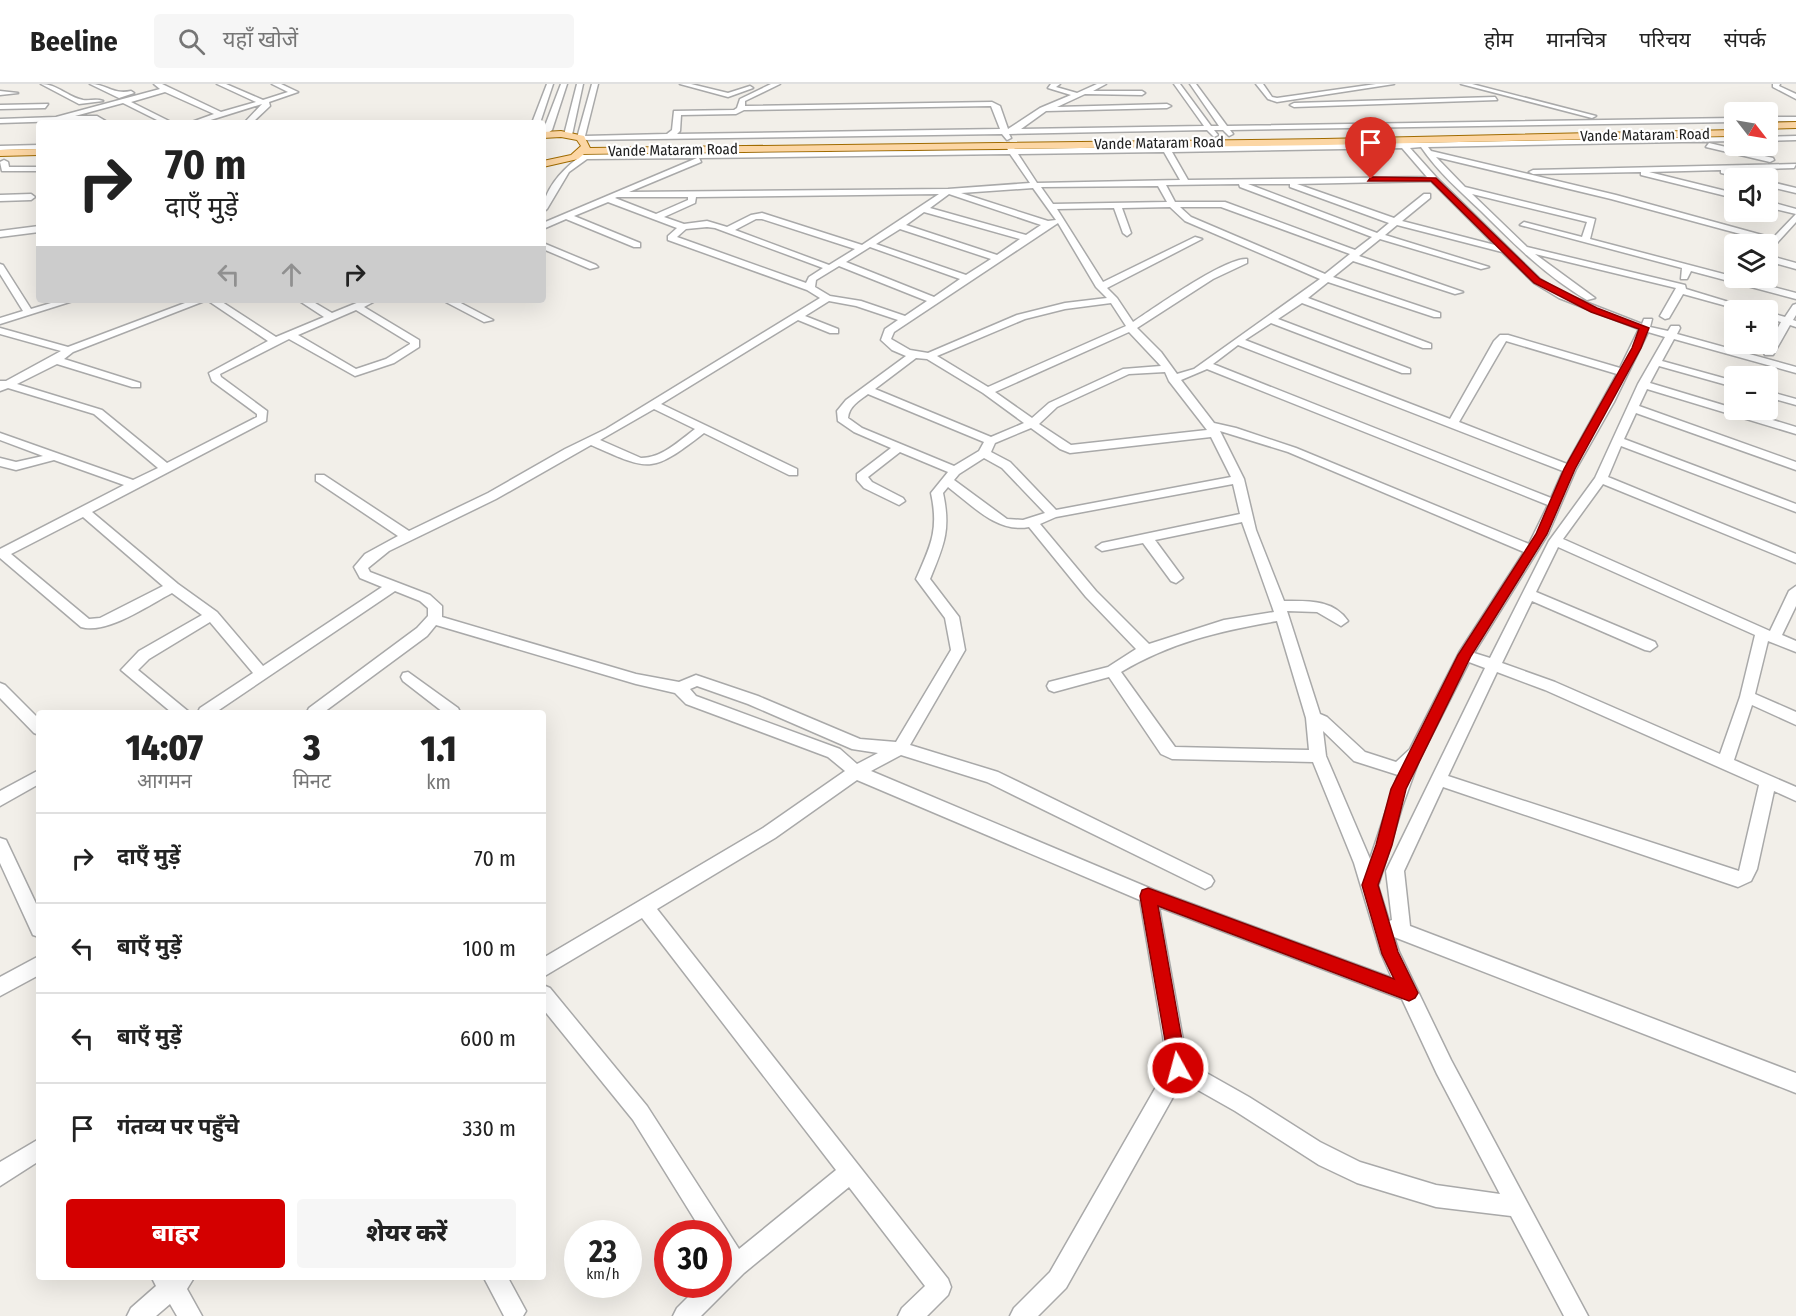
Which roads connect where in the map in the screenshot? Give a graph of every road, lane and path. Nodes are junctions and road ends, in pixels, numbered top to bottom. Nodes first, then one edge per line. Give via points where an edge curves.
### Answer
1 (44, 84) edge
2 (93, 84) edge
3 (220, 84) edge
4 (275, 84) edge
5 (550, 84) edge
6 (564, 84) edge
7 (580, 84) edge
8 (595, 84) edge
9 (683, 84) edge
10 (755, 84) edge
11 (777, 84) edge
12 (1041, 84) edge
13 (1103, 84) edge
14 (1137, 84) edge
15 (1177, 84) edge
16 (1193, 84) edge
17 (1269, 84) edge
18 (1391, 84) edge
19 (1464, 84) edge
20 (1259, 85) edge
21 (1776, 85) edge
22 (1796, 85) edge
23 (161, 86) edge
24 (1054, 86) edge
25 (1382, 86) junction
26 (0, 93) edge
27 (15, 93) dead end
28 (1142, 93) junction
29 (1081, 94) junction
30 (1796, 97) edge
31 (122, 98) junction
32 (1495, 99) dead end
33 (1445, 101) junction
34 (267, 102) junction
35 (1294, 105) dead end
36 (45, 106) dead end
37 (1167, 106) dead end
38 (0, 107) edge
39 (1149, 107) junction
40 (741, 108) junction
41 (1046, 109) junction
42 (85, 112) junction
43 (221, 115) junction
44 (97, 118) junction
45 (57, 119) junction
46 (1778, 119) edge
47 (1796, 119) edge
48 (100, 120) edge
49 (163, 120) edge
50 (204, 120) edge
51 (251, 120) edge
52 (537, 120) edge
53 (1724, 120) edge
54 (0, 121) edge
55 (1610, 122) junction
56 (1796, 125) edge
57 (1724, 126) edge
58 (1778, 126) edge
59 (1623, 128) junction
60 (546, 132) edge
61 (1212, 132) junction
62 (1228, 132) junction
63 (1778, 132) edge
64 (1796, 132) edge
65 (1724, 133) edge
66 (1659, 134) junction
67 (546, 135) edge
68 (568, 135) junction
69 (670, 136) junction
70 (1796, 138) edge
71 (1724, 139) edge
72 (1778, 139) edge
73 (1009, 140) junction
74 (1691, 141) junction
75 (1402, 143) junction
76 (36, 147) edge
77 (0, 148) edge
78 (582, 149) junction
79 (1426, 149) junction
80 (1167, 150) junction
81 (36, 153) edge
82 (665, 157) junction
83 (706, 157) junction
84 (1, 159) edge
85 (36, 162) edge
86 (560, 162) junction
87 (546, 164) edge
88 (1710, 166) junction
89 (1795, 166) edge
90 (1624, 168) junction
91 (36, 169) edge
92 (1724, 170) edge
93 (1514, 174) junction
94 (656, 177) junction
95 (1433, 179) junction
96 (1281, 180) junction
97 (1234, 182) junction
98 (1161, 183) junction
99 (1186, 183) junction
100 (1036, 185) junction
101 (1778, 186) edge
102 (546, 188) edge
103 (1461, 189) junction
104 (948, 191) junction
105 (1796, 191) edge
106 (1724, 193) edge
107 (692, 194) junction
108 (1426, 196) dead end
109 (611, 197) junction
110 (0, 198) edge
111 (36, 203) edge
112 (546, 204) edge
113 (1172, 205) junction
114 (1117, 206) junction
115 (1052, 207) junction
116 (924, 209) junction
117 (1778, 210) edge
118 (566, 216) junction
119 (656, 217) junction
120 (1795, 218) edge
121 (1054, 222) junction
122 (1396, 222) junction
123 (546, 225) edge
124 (1524, 225) dead end
125 (899, 226) junction
126 (682, 227) junction
127 (36, 230) edge
128 (728, 230) junction
129 (1127, 233) dead end
130 (0, 234) edge
131 (1749, 234) edge
132 (1377, 236) junction
133 (1027, 238) junction
134 (1778, 238) edge
135 (1198, 239) dead end
136 (1585, 241) junction
137 (637, 245) dead end
138 (865, 246) junction
139 (546, 247) edge
140 (1523, 249) junction
141 (1505, 250) junction
142 (1353, 255) junction
143 (998, 258) junction
144 (1244, 261) dead end
145 (1778, 261) edge
146 (835, 265) junction
147 (1796, 266) edge
148 (0, 267) edge
149 (592, 267) dead end
150 (1484, 267) dead end
151 (1687, 267) junction
152 (1724, 275) edge
153 (965, 278) junction
154 (1326, 278) junction
155 (1101, 287) junction
156 (810, 288) junction
157 (1771, 288) edge
158 (1681, 289) junction
159 (1458, 292) dead end
160 (1796, 296) edge
161 (827, 298) junction
162 (1301, 299) junction
163 (934, 300) junction
164 (1114, 300) junction
165 (1724, 302) edge
166 (61, 303) edge
167 (194, 303) edge
168 (217, 303) edge
169 (308, 303) edge
170 (366, 303) edge
171 (453, 303) edge
172 (357, 307) junction
173 (1796, 307) edge
174 (29, 313) junction
175 (1437, 315) dead end
176 (797, 316) junction
177 (1665, 316) dead end
178 (332, 317) junction
179 (904, 319) junction
180 (1270, 319) junction
181 (488, 320) dead end
182 (0, 321) edge
183 (1791, 322) edge
184 (1646, 324) junction
185 (1132, 327) junction
186 (834, 330) dead end
187 (0, 331) edge
188 (1672, 332) junction
189 (290, 335) junction
190 (1778, 340) edge
191 (275, 341) junction
192 (1237, 341) junction
193 (1724, 343) edge
194 (1427, 346) dead end
195 (69, 350) junction
196 (1772, 354) edge
197 (912, 356) junction
198 (929, 356) junction
199 (56, 360) junction
200 (1796, 361) edge
201 (1655, 362) junction
202 (1206, 365) junction
203 (1796, 370) edge
204 (1406, 371) dead end
205 (1623, 372) junction
206 (1170, 374) junction
207 (1724, 381) edge
208 (1643, 384) junction
209 (3, 385) edge
210 (136, 385) dead end
211 (866, 389) junction
212 (987, 391) junction
213 (1778, 397) edge
214 (1796, 402) edge
215 (653, 404) junction
216 (1633, 408) junction
217 (1033, 423) junction
218 (1453, 423) junction
219 (703, 428) junction
220 (1212, 430) junction
221 (1796, 431) edge
222 (0, 436) edge
223 (592, 441) junction
224 (1618, 441) junction
225 (899, 447) junction
226 (988, 447) junction
227 (56, 456) junction
228 (0, 462) edge
229 (16, 466) junction
230 (1796, 466) edge
231 (167, 469) junction
232 (1570, 469) junction
233 (793, 472) dead end
234 (0, 473) edge
235 (951, 475) junction
236 (320, 478) dead end
237 (1238, 479) junction
238 (1601, 479) junction
239 (134, 485) junction
240 (899, 501) dead end
241 (1556, 504) junction
242 (1796, 507) edge
243 (85, 512) junction
244 (1053, 514) junction
245 (1247, 517) junction
246 (1034, 523) junction
247 (407, 536) junction
248 (1146, 538) junction
249 (1555, 541) junction
250 (1102, 547) dead end
251 (1532, 550) junction
252 (1, 554) edge
253 (1796, 559) edge
254 (1176, 578) dead end
255 (393, 586) junction
256 (173, 587) junction
257 (1796, 591) edge
258 (1528, 594) junction
259 (1281, 611) junction
260 (212, 615) junction
261 (434, 620) junction
262 (1341, 621) dead end
263 (1769, 635) junction
264 (1650, 646) dead end
265 (1796, 647) edge
266 (1146, 650) junction
267 (1465, 655) junction
268 (1491, 666) junction
269 (1112, 671) junction
270 (263, 675) junction
271 (408, 677) dead end
272 (1054, 686) dead end
273 (680, 688) junction
274 (0, 689) edge
275 (1747, 697) junction
276 (178, 710) edge
277 (208, 710) edge
278 (321, 710) edge
279 (450, 710) edge
280 (1314, 718) junction
281 (1796, 719) edge
282 (36, 726) edge
283 (900, 748) junction
284 (1416, 753) junction
285 (1318, 756) junction
286 (1725, 762) junction
287 (856, 772) junction
288 (36, 778) edge
289 (1438, 779) junction
290 (1768, 782) junction
291 (1796, 794) edge
292 (0, 799) edge
293 (0, 845) edge
294 (1205, 881) dead end
295 (1370, 885) junction
296 (1148, 896) junction
297 (644, 907) junction
298 (36, 923) edge
299 (1381, 924) junction
300 (1402, 931) junction
301 (546, 966) edge
302 (36, 967) edge
303 (0, 987) edge
304 (1409, 993) junction
305 (546, 998) edge
306 (1178, 1068) junction
307 (1796, 1083) edge
308 (36, 1151) edge
309 (851, 1172) junction
310 (0, 1175) edge
311 (1518, 1206) junction
312 (708, 1220) edge
313 (732, 1258) edge
314 (736, 1264) junction
315 (732, 1268) edge
316 (173, 1280) edge
317 (496, 1280) edge
318 (703, 1298) edge
319 (514, 1311) dead end
320 (139, 1316) edge
321 (190, 1316) edge
322 (685, 1316) edge
323 (910, 1316) edge
324 (1022, 1316) edge
325 (1576, 1316) edge

1 - 31 street via 89,104
2 - 31 street
3 - 34 street
4 - 34 street via 295,92
5 - 52 street
6 - 60 street
7 - 68 street
8 - 78 street
9 - 10 street via 730,95
11 - 40 street via 748,94
12 - 24 street
13 - 29 street
14 - 28 street
15 - 61 street
16 - 62 street
17 - 20 street
18 - 25 street
19 - 55 street
20 - 25 street via 1276,100
21 - 22 street
21 - 30 street
23 - 31 street
23 - 43 street
24 - 29 street
25 - 33 street
26 - 27 street
28 - 29 street
28 - 39 street
29 - 41 street
31 - 42 street
31 - 49 street
32 - 33 street
33 - 35 street
34 - 43 street
34 - 51 street
36 - 38 street
37 - 39 street
39 - 41 street
40 - 69 street via 736,112 678,110 676,131
40 - 73 street via 992,104
41 - 73 street
42 - 44 street
42 - 45 street
43 - 50 street
44 - 45 street
44 - 48 street
45 - 54 street
46 - 47 street
53 - 55 street
55 - 59 street
55 - 62 street
56 - 58 main road
57 - 59 main road, Vande Mataram Road
59 - 62 main road, Vande Mataram Road
61 - 62 main road, Vande Mataram Road
61 - 73 main road, Vande Mataram Road
63 - 64 main road
65 - 66 main road, Vande Mataram Road
66 - 74 street
66 - 75 main road, Vande Mataram Road
67 - 68 main road
68 - 78 main road
69 - 73 street
69 - 78 street
70 - 72 street
71 - 74 street
73 - 75 main road, Vande Mataram Road
73 - 78 main road, Vande Mataram Road
73 - 80 street
73 - 83 street
73 - 100 street
74 - 79 street
74 - 89 street
75 - 79 street
75 - 80 street
75 - 95 street
76 - 77 street
78 - 82 street
78 - 86 main road
78 - 112 street
79 - 93 street
79 - 103 street
80 - 99 street
81 - 84 main road
82 - 83 street
82 - 94 street
83 - 94 street
84 - 85 main road
84 - 91 street via 5,170
86 - 87 main road
86 - 102 street
88 - 89 street
88 - 90 street
88 - 92 street
90 - 93 street
90 - 106 street
93 - 131 street
94 - 109 street
95 - 96 street
95 - 141 street
96 - 97 street
96 - 122 street
97 - 99 street
97 - 132 street
98 - 99 street
98 - 100 street
98 - 113 street
100 - 104 street
100 - 115 street
101 - 105 street
103 - 136 street via 1592,221
103 - 140 street
104 - 107 street
104 - 116 street
104 - 121 street
107 - 109 street
107 - 119 street via 692,201
108 - 122 street
109 - 118 street
109 - 119 street
110 - 111 street via 28,194
113 - 114 street
113 - 142 street via 1234,207
113 - 154 street via 1188,219
114 - 115 street
114 - 129 street
115 - 121 street
116 - 125 street
116 - 133 street
117 - 120 street
118 - 123 street
118 - 137 street
119 - 126 street
120 - 134 street
121 - 133 street
121 - 155 street
122 - 132 street
122 - 141 street
124 - 136 street
125 - 138 street
125 - 143 street
126 - 128 street via 707,224
126 - 156 street via 671,238
127 - 130 street
128 - 138 street via 762,216
128 - 146 street
132 - 142 street
132 - 150 street
133 - 143 street
135 - 155 street
136 - 151 street
138 - 146 street
138 - 153 street
139 - 149 street
140 - 158 street
140 - 184 street via 1572,289
141 - 184 street via 1537,281 1562,296
142 - 154 street
142 - 159 street
143 - 153 street
144 - 185 street via 1210,277
145 - 147 street
146 - 156 street via 812,279
146 - 163 street
148 - 174 street
151 - 152 street
151 - 158 street
153 - 163 street
154 - 162 street
154 - 175 street
155 - 164 street
156 - 161 street
157 - 160 street
158 - 165 street
158 - 177 street
161 - 176 street
161 - 179 street via 858,303
162 - 180 street
162 - 194 street
163 - 179 street
164 - 185 street
164 - 198 street via 1021,317
166 - 174 street
167 - 195 street
168 - 191 street
169 - 178 street
170 - 172 street
171 - 181 street
172 - 178 street
172 - 189 street via 415,345 390,361 355,373
173 - 183 street
174 - 182 street
176 - 186 street
176 - 215 street
178 - 189 street
179 - 197 street via 889,331 886,340
180 - 192 street
180 - 204 street
183 - 190 street
184 - 188 street
184 - 205 street
185 - 206 street
185 - 212 street
187 - 195 street
188 - 193 street
188 - 201 street
188 - 203 street
189 - 191 street
191 - 231 street via 214,373 216,379 263,413 262,419
192 - 202 street
192 - 218 street
195 - 199 street
196 - 200 street
197 - 198 street
197 - 211 street
198 - 212 street
199 - 209 street
199 - 210 street
201 - 207 street
201 - 208 street
202 - 206 street via 1187,376
202 - 241 street
205 - 218 street via 1504,337
205 - 232 street
206 - 217 street via 1127,371 1053,405
206 - 220 street
208 - 216 street
208 - 221 street
209 - 231 street via 98,412
211 - 225 street via 843,411 842,420
211 - 226 street
212 - 217 street
213 - 214 street
215 - 219 street
215 - 223 street
216 - 224 street
216 - 230 street
217 - 220 street via 1064,447 1076,450
217 - 226 street
218 - 232 street
219 - 223 street via 668,454 646,462
219 - 233 street
220 - 237 street
220 - 251 street via 1232,430 1292,450
222 - 227 street
223 - 247 street via 492,496
224 - 238 street
224 - 242 street
225 - 235 street
225 - 240 street via 861,477 868,485
226 - 235 street
226 - 244 street
227 - 229 street
227 - 239 street
228 - 229 street
229 - 234 street
231 - 239 street
232 - 241 street
235 - 246 street via 1003,522
235 - 283 street via 937,494 943,518 941,542 923,579 952,617 958,650
236 - 247 street
237 - 244 street
237 - 245 street
238 - 249 street
238 - 253 street
239 - 243 street
241 - 251 street
243 - 252 street
243 - 256 street
244 - 246 street
245 - 248 street
245 - 259 street
246 - 266 street via 1091,594
247 - 255 street via 370,557 361,567 365,575
248 - 250 street
248 - 254 street
249 - 258 street
249 - 263 street
251 - 267 street
252 - 256 street via 86,624 102,623
255 - 261 street via 435,606
255 - 270 street
256 - 260 street
257 - 263 street
258 - 264 street
258 - 268 street
259 - 262 street via 1321,606
259 - 266 street
259 - 280 street
260 - 270 street
260 - 276 street via 144,655 128,670
261 - 273 street via 636,679
261 - 278 street
263 - 265 street
263 - 275 street
266 - 269 street
267 - 268 street
267 - 284 street
268 - 286 street via 1550,686
268 - 289 street
269 - 272 street
269 - 285 street via 1172,753
270 - 277 street
271 - 279 street
273 - 283 street via 696,680 858,745
273 - 287 street via 691,700 834,753
274 - 282 street
275 - 281 street
275 - 286 street
280 - 284 street via 1360,757 1399,769
280 - 285 street
283 - 287 street
283 - 294 street via 992,777
284 - 295 street via 1398,789
285 - 295 street
286 - 290 street
287 - 296 street
287 - 297 street via 769,833
288 - 292 street
289 - 290 street via 1738,879 1748,869
289 - 300 street via 1395,871
290 - 291 street
293 - 298 street
295 - 299 street
296 - 304 street
296 - 306 street
297 - 301 street
297 - 309 street
299 - 300 street
299 - 304 street
300 - 307 street
302 - 303 street
304 - 311 street
305 - 312 street via 640,1113
306 - 311 street via 1310,1148 1356,1171 1423,1194
306 - 324 street via 1058,1280
308 - 310 street
309 - 314 street
309 - 323 street via 940,1287
311 - 325 street
313 - 314 street
314 - 315 street
316 - 320 street
316 - 321 street
317 - 319 street
318 - 322 street

